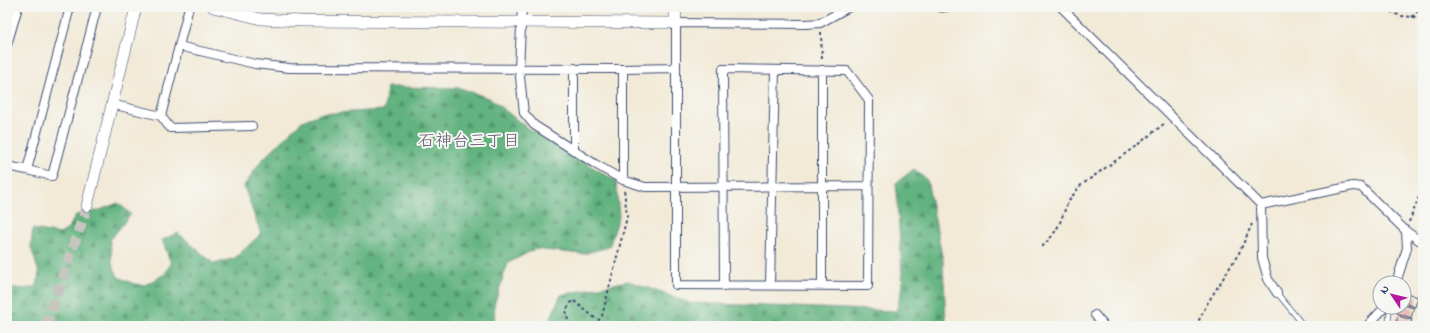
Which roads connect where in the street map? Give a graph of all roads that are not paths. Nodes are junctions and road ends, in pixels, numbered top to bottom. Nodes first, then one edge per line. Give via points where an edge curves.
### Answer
1 (18, 7) edge
2 (70, 7) edge
3 (97, 7) edge
4 (136, 7) edge
5 (189, 7) edge
6 (213, 7) edge
7 (522, 7) edge
8 (675, 7) edge
9 (849, 7) edge
10 (930, 7) edge
11 (958, 7) edge
12 (1061, 7) edge
13 (522, 22) junction
14 (676, 23) junction
15 (7, 45) edge
16 (179, 46) junction
17 (519, 68) junction
18 (574, 68) junction
19 (675, 68) junction
20 (623, 69) junction
21 (775, 70) junction
22 (822, 70) junction
23 (112, 104) junction
24 (161, 116) junction
25 (252, 126) dead end
26 (574, 150) junction
27 (7, 166) edge
28 (26, 170) junction
29 (623, 180) junction
30 (771, 186) junction
31 (822, 186) junction
32 (868, 186) junction
33 (675, 187) junction
34 (724, 187) junction
35 (1261, 205) junction
36 (87, 206) tunnel mouth
37 (1406, 231) junction
38 (1423, 243) edge
39 (1399, 275) edge
40 (724, 286) junction
41 (770, 286) junction
42 (822, 286) junction
43 (1277, 293) joint
44 (1095, 315) dead end
45 (1377, 315) edge
46 (1389, 315) edge
47 (1104, 326) edge
48 (1304, 326) edge
49 (1366, 326) edge
50 (1388, 326) edge

1 - 15 street
2 - 28 street
3 - 28 street via 52,176
4 - 23 street
5 - 16 street
6 - 13 street via 261,19 301,21
7 - 13 street
8 - 14 street
9 - 14 street via 820,23
10 - 11 lane via 942,10
12 - 35 street
13 - 14 street
13 - 17 street
14 - 19 street
16 - 17 street via 255,64 289,68
16 - 24 street
17 - 18 street
17 - 26 street via 524,113 534,125
18 - 20 street
18 - 26 street
19 - 20 street
19 - 33 street
20 - 29 street
21 - 22 street
21 - 30 street
21 - 34 street via 723,69
22 - 31 street
22 - 32 street via 847,71 870,100
23 - 24 street
23 - 36 street
24 - 25 street via 170,128
26 - 29 street
27 - 28 street
29 - 33 street via 645,187
30 - 31 street
30 - 34 street
30 - 41 street
31 - 32 street
31 - 42 street
32 - 42 street via 868,286
33 - 34 street
33 - 40 street via 676,285
34 - 40 street
35 - 37 street via 1353,186 1361,188
35 - 43 street via 1262,258 1268,279
37 - 38 street
37 - 39 street via 1407,248
40 - 41 street
41 - 42 street
43 - 48 lane
44 - 47 street
45 - 49 street
46 - 50 lane

